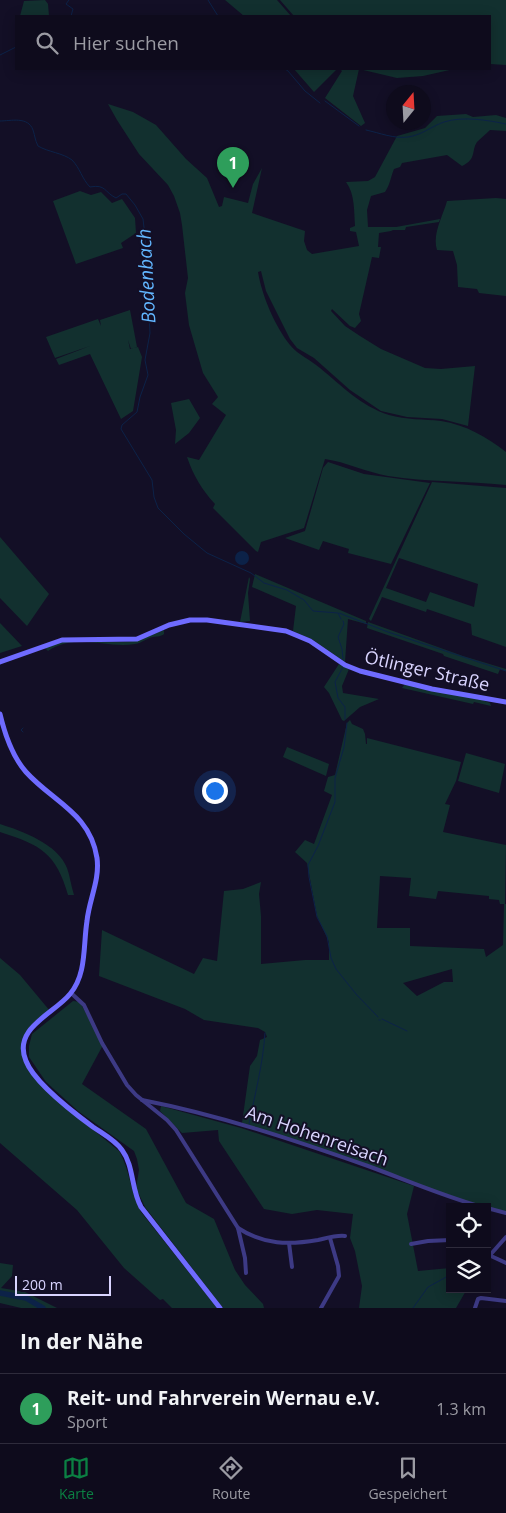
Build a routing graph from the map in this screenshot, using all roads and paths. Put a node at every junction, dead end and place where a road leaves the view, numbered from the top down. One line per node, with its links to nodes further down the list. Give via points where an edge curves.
1 (0, 662): 2 (main road, Ötlinger Straße, via 62,640 137,639 169,625 207,620 286,631 310,641 360,671)
2 (506, 702)
3 (0, 714): 4 (main road, via 4,732 18,761 35,781 78,816 88,832 97,858 83,960)
4 (71, 993): 5 (street, via 84,1004 127,1085); 21 (main road, via 26,1034 23,1051 26,1061 33,1073 58,1098 123,1151 142,1207)
5 (142, 1100): 6 (street, Am Hohenreisach, via 248,1127); 9 (street, via 176,1130)
6 (468, 1203)
7 (491, 1209): 8 (street)
8 (506, 1213)
9 (238, 1228): 14 (street, via 251,1237); 19 (street)
10 (345, 1236): 12 (street)
11 (506, 1237): 16 (street)
12 (330, 1238): 14 (street); 22 (street, via 339,1276)
13 (446, 1240): 15 (street)
14 (290, 1243): 18 (street)
15 (411, 1244)
16 (493, 1251): 17 (street, via 491,1256)
17 (506, 1263)
18 (292, 1267)
19 (246, 1273)
20 (506, 1302): 23 (street, via 478,1299)
21 (220, 1308)
22 (322, 1308)
23 (475, 1308)

